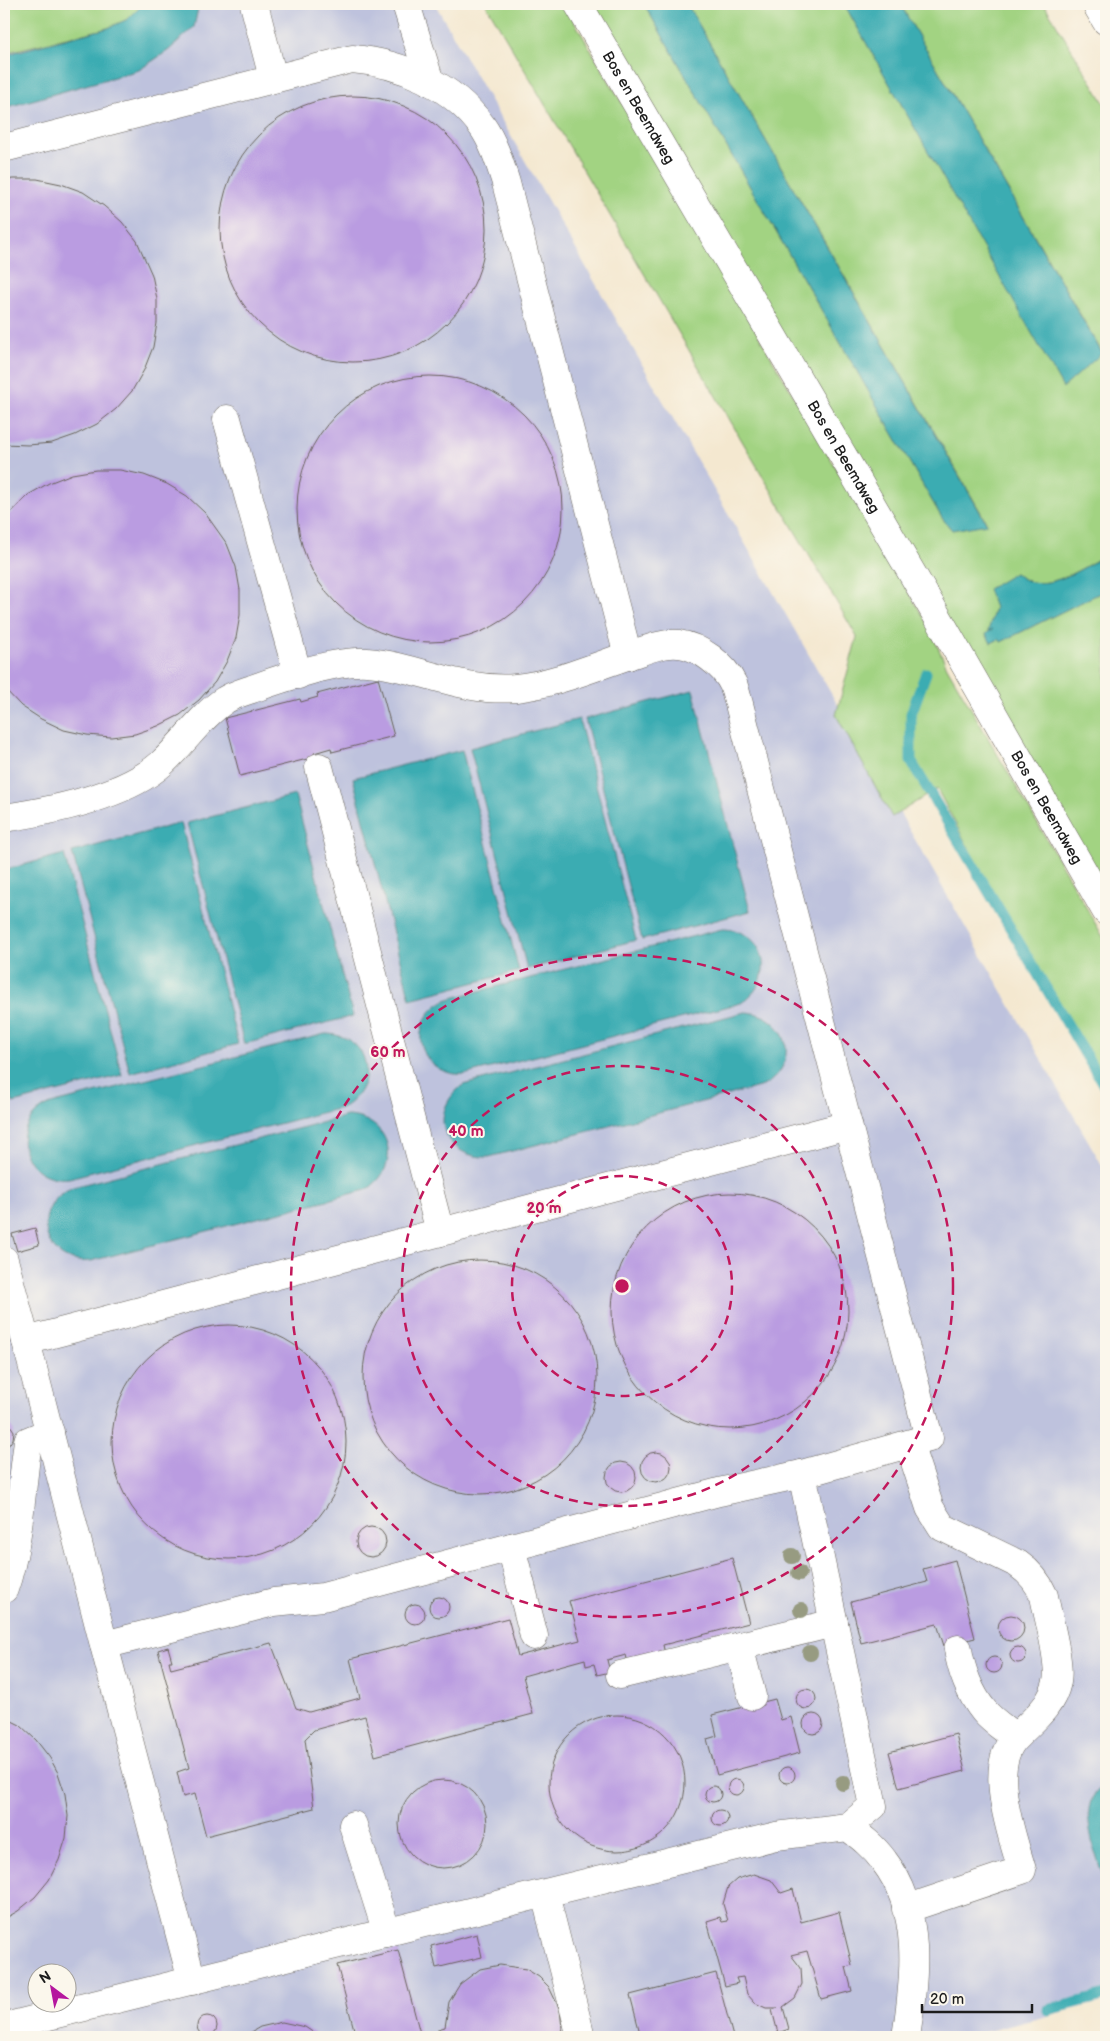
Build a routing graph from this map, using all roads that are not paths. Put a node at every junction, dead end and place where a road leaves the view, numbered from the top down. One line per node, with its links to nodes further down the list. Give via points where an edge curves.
1 (254, 4): 6 (main road)
2 (406, 4): 7 (main road)
3 (578, 4): 14 (main road, Bos en Beemdweg)
4 (1096, 4): 5 (main road)
5 (1106, 21)
6 (273, 78): 7 (main road, via 352,59 386,64); 8 (main road)
7 (430, 82): 10 (main road, via 452,95 482,127 500,165)
8 (4, 148)
9 (227, 419): 11 (main road)
10 (628, 656): 11 (main road, via 516,688 474,688 391,665 366,662 340,663); 15 (main road, via 658,646 678,644 711,658 733,684)
11 (298, 675): 13 (main road, via 226,700 208,714 160,765 135,781 110,793 32,814)
12 (319, 767): 16 (main road)
13 (4, 818)
14 (1106, 911)
15 (848, 1124): 16 (main road); 20 (main road, via 929,1438)
16 (440, 1232): 18 (main road)
17 (4, 1260): 18 (main road)
18 (26, 1341): 19 (main road)
19 (50, 1432): 23 (main road, via 28,1441 16,1531); 26 (main road)
20 (909, 1444): 21 (main road); 31 (main road, via 930,1508 942,1527 1018,1564 1033,1577 1044,1596 1058,1669 1057,1682 1047,1705)
21 (802, 1474): 22 (main road, via 719,1492); 24 (main road)
22 (511, 1547): 25 (main road); 26 (main road, via 323,1598 274,1602)
23 (4, 1589)
24 (834, 1624): 27 (main road); 33 (main road, via 874,1806)
25 (534, 1636)
26 (104, 1645): 37 (main road)
27 (739, 1646): 29 (main road); 30 (main road)
28 (958, 1649): 31 (main road, via 970,1686 984,1712)
29 (620, 1675)
30 (752, 1696)
31 (1015, 1737): 35 (main road, via 1007,1748 1002,1778 1006,1815 1022,1870)
32 (353, 1825): 36 (main road)
33 (848, 1827): 34 (main road, via 776,1836); 35 (main road, via 884,1860 896,1880)
34 (545, 1894): 36 (main road); 39 (main road)
35 (906, 1909): 40 (main road, via 913,1938 915,1974)
36 (387, 1933): 37 (main road)
37 (192, 1981): 38 (main road)
38 (4, 2027)
39 (581, 2037)
40 (906, 2037)

